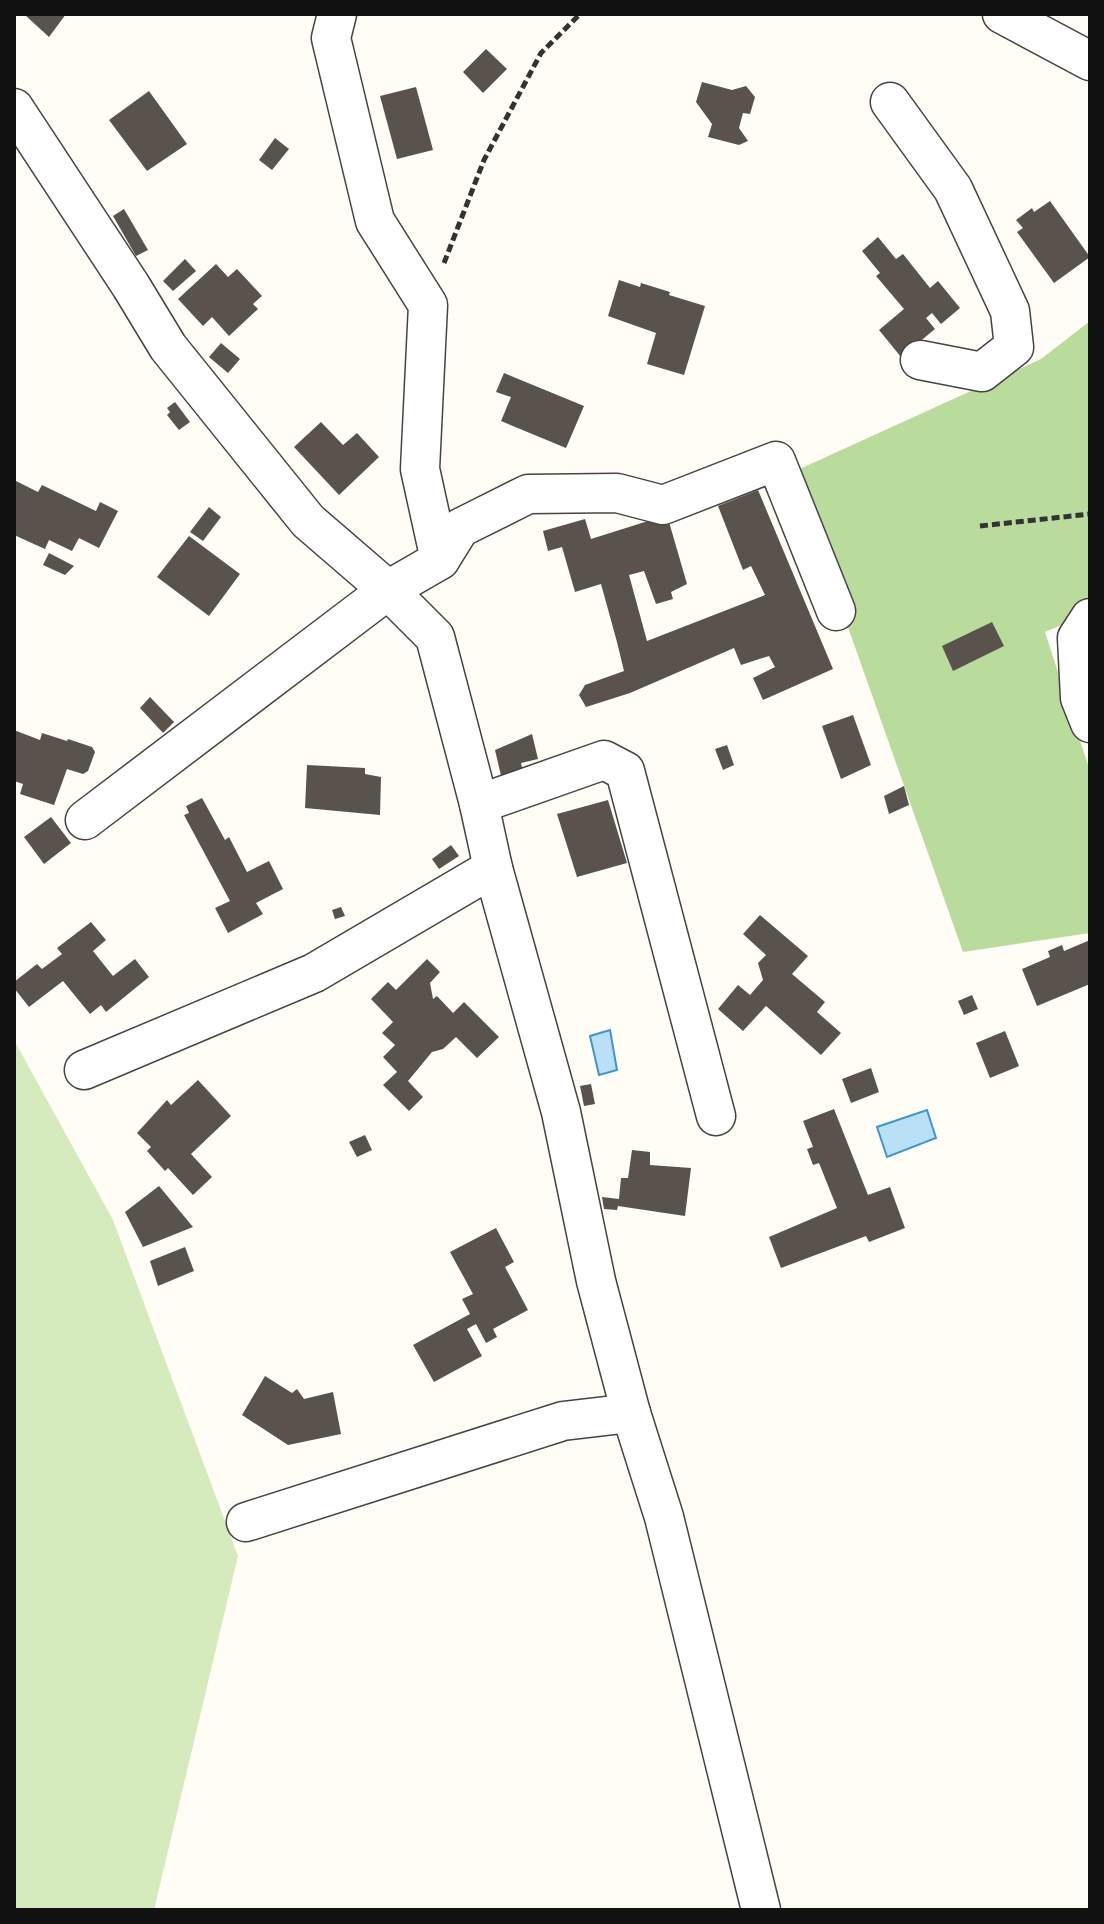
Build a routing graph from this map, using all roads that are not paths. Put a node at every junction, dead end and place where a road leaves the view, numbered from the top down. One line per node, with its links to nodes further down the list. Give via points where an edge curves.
1 (337, 14): 7 (street, via 331,38 375,221 428,305 420,469)
2 (1002, 14): 3 (street)
3 (1090, 61)
4 (890, 102): 6 (street, via 953,189 1010,311 1013,335 1014,347 982,372)
5 (14, 108): 8 (street, via 168,347 308,521)
6 (920, 360)
7 (440, 560): 8 (street); 9 (street, via 460,528 528,494 617,493 663,505 776,461)
8 (388, 590): 12 (street, via 435,637); 13 (street)
9 (836, 611)
10 (1090, 618): 11 (street, via 1077,638 1080,698)
11 (1090, 723)
12 (479, 804): 14 (street); 16 (street, via 604,760 625,771)
13 (85, 820)
14 (493, 868): 15 (street, via 314,973); 17 (street, via 561,1112 596,1281)
15 (84, 1070)
16 (716, 1116)
17 (631, 1413): 18 (street, via 563,1421); 19 (street, via 664,1517)
18 (246, 1522)
19 (761, 1910)

